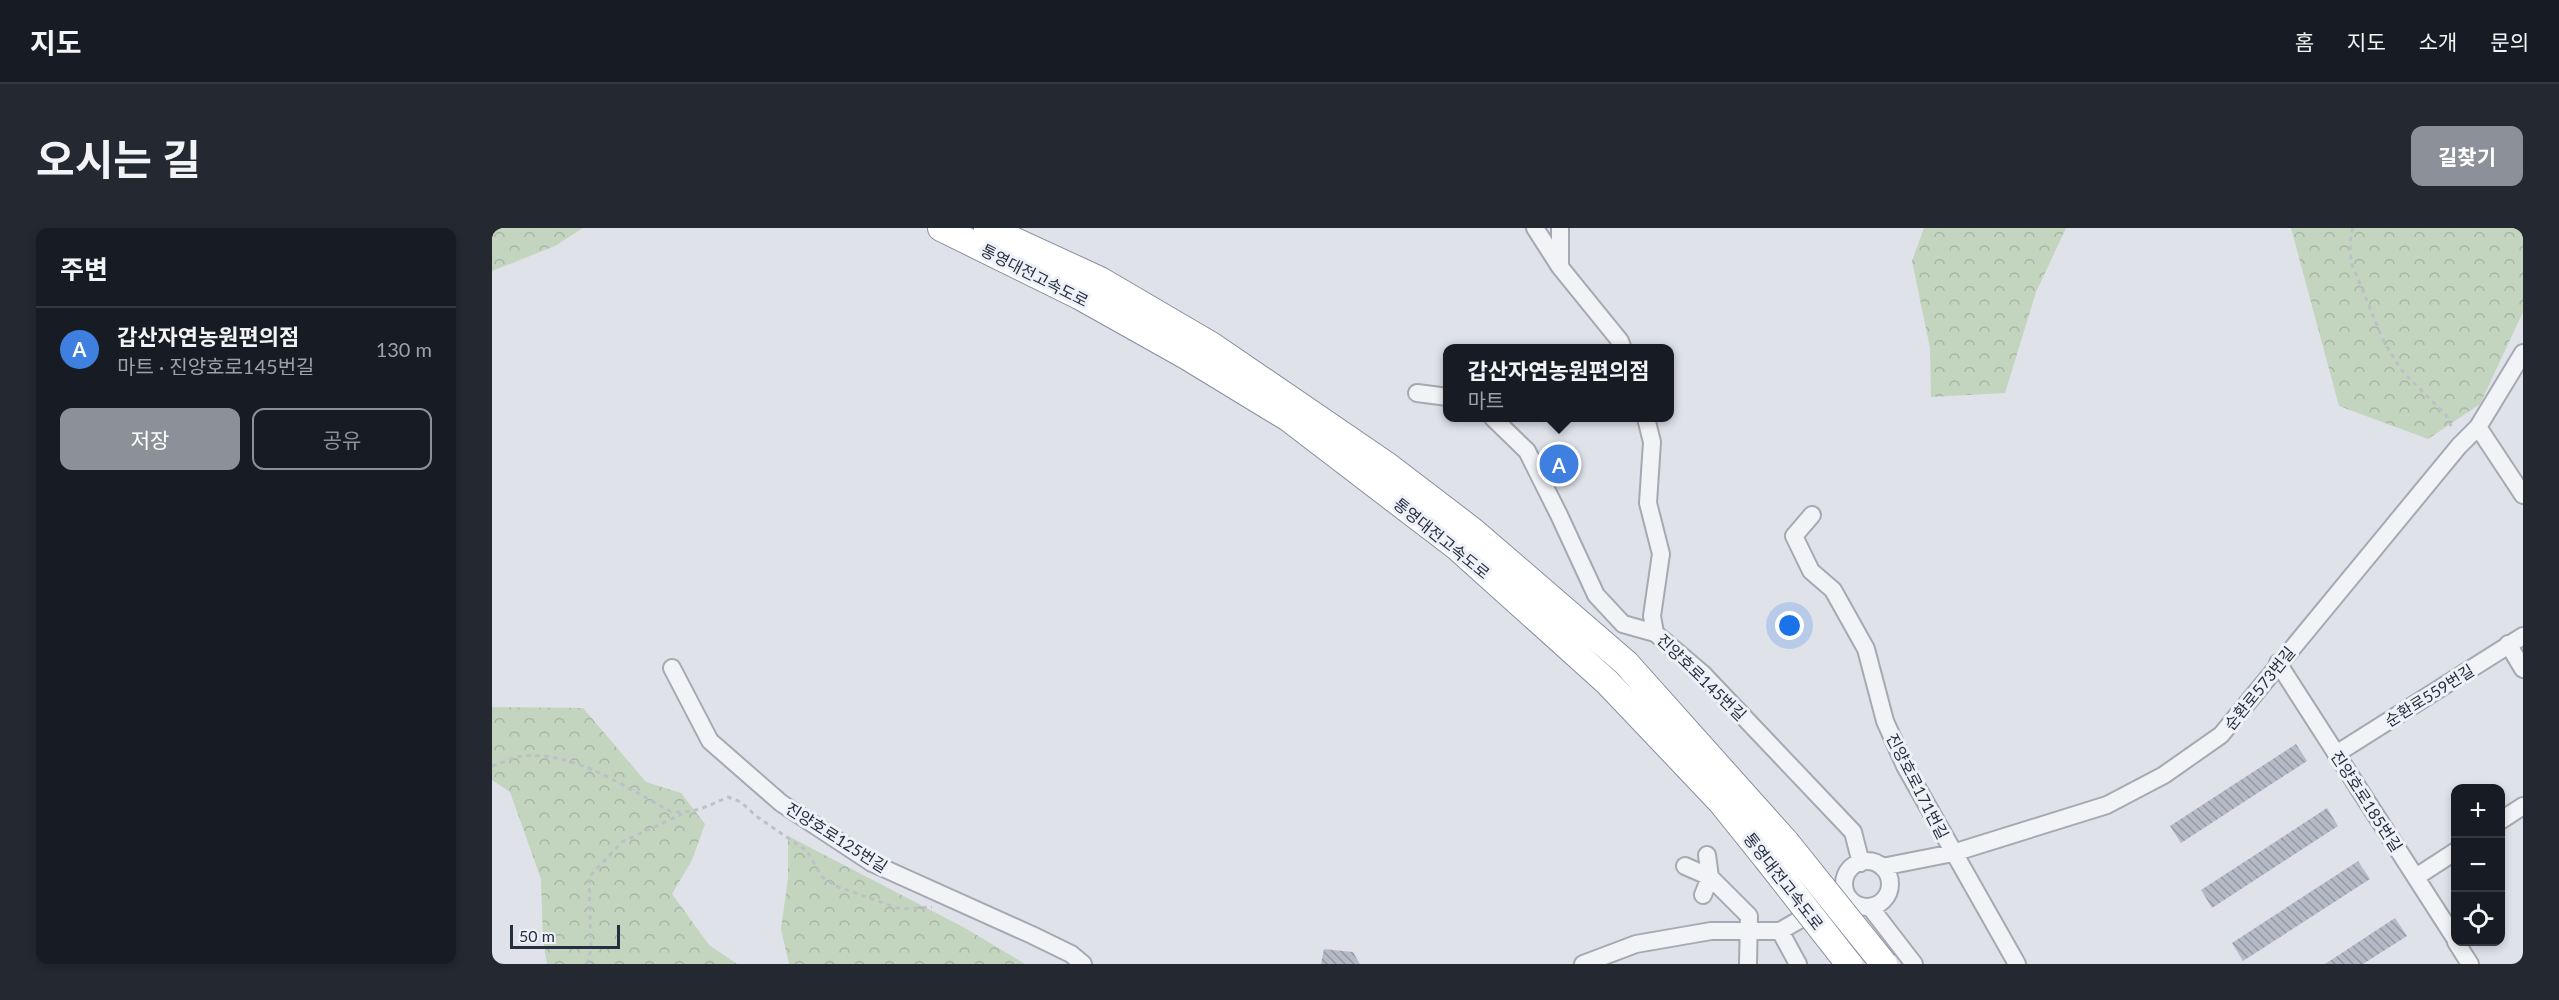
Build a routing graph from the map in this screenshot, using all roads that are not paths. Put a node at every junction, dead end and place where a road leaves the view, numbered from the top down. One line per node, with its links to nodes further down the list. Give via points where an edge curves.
1 (940, 228): 43 (highway, 통영대전고속도로, bridge, via 1078,296 1288,418 1458,548 1607,682 1721,802)
2 (987, 228): 44 (highway, 통영대전고속도로, bridge, via 1100,280 1211,345 1388,466 1473,531 1626,663 1786,842)
3 (1535, 228): 5 (street)
4 (1560, 228): 5 (street)
5 (1560, 267): 6 (street)
6 (1621, 344)
7 (2520, 359): 12 (street, 순환로573번길)
8 (1417, 393): 9 (street)
9 (1443, 396)
10 (1498, 422): 15 (street, via 1527,451 1596,595 1623,624)
11 (1647, 422): 15 (street, 진양호로145번길, via 1652,442 1648,503 1661,554 1652,616)
12 (2478, 427): 13 (street); 17 (street, 순환로573번길)
13 (2523, 495)
14 (1812, 515): 23 (street, 진양호로171번길, via 1794,536 1811,571 1833,590 1866,649 1885,721)
15 (1655, 633): 26 (street, 진양호로145번길, via 1702,673 1853,832)
16 (2516, 640): 19 (street); 20 (street, 순환로559번길)
17 (2278, 663): 20 (street, 진양호로185번길); 23 (street, 순환로573번길, via 2221,735 2164,775 2107,805)
18 (672, 668): 39 (street, 진양호로125번길, via 710,741 781,803 872,863 1071,954)
19 (2523, 669)
20 (2336, 754): 29 (street, 진양호로185번길)
21 (2523, 806): 22 (street)
22 (2505, 817)
23 (1953, 853): 28 (street, 순환로573번길); 46 (street, 진양호로171번길)
24 (2451, 853): 29 (street)
25 (1707, 855): 30 (street)
26 (1861, 863): 28 (street); 31 (street, via 1846,878)
27 (1685, 866): 30 (street)
28 (1882, 867): 33 (street, via 1890,880 1888,895)
29 (2416, 877): 36 (street, 진양호로185번길)
30 (1710, 878): 32 (street); 35 (street, via 1749,916)
31 (1846, 893): 33 (street, via 1856,904); 34 (street)
32 (1703, 895)
33 (1870, 907): 45 (street)
34 (1780, 931): 35 (street); 42 (street)
35 (1749, 933): 38 (street, via 1711,931 1636,944); 41 (street)
36 (2451, 933)
37 (2459, 946): 47 (street, 진양호로185번길)
38 (1607, 959): 40 (street)
39 (1083, 964)
40 (1583, 964)
41 (1748, 964)
42 (1798, 964)
43 (1849, 964)
44 (1884, 964)
45 (1914, 964)
46 (2017, 964)
47 (2470, 964)

